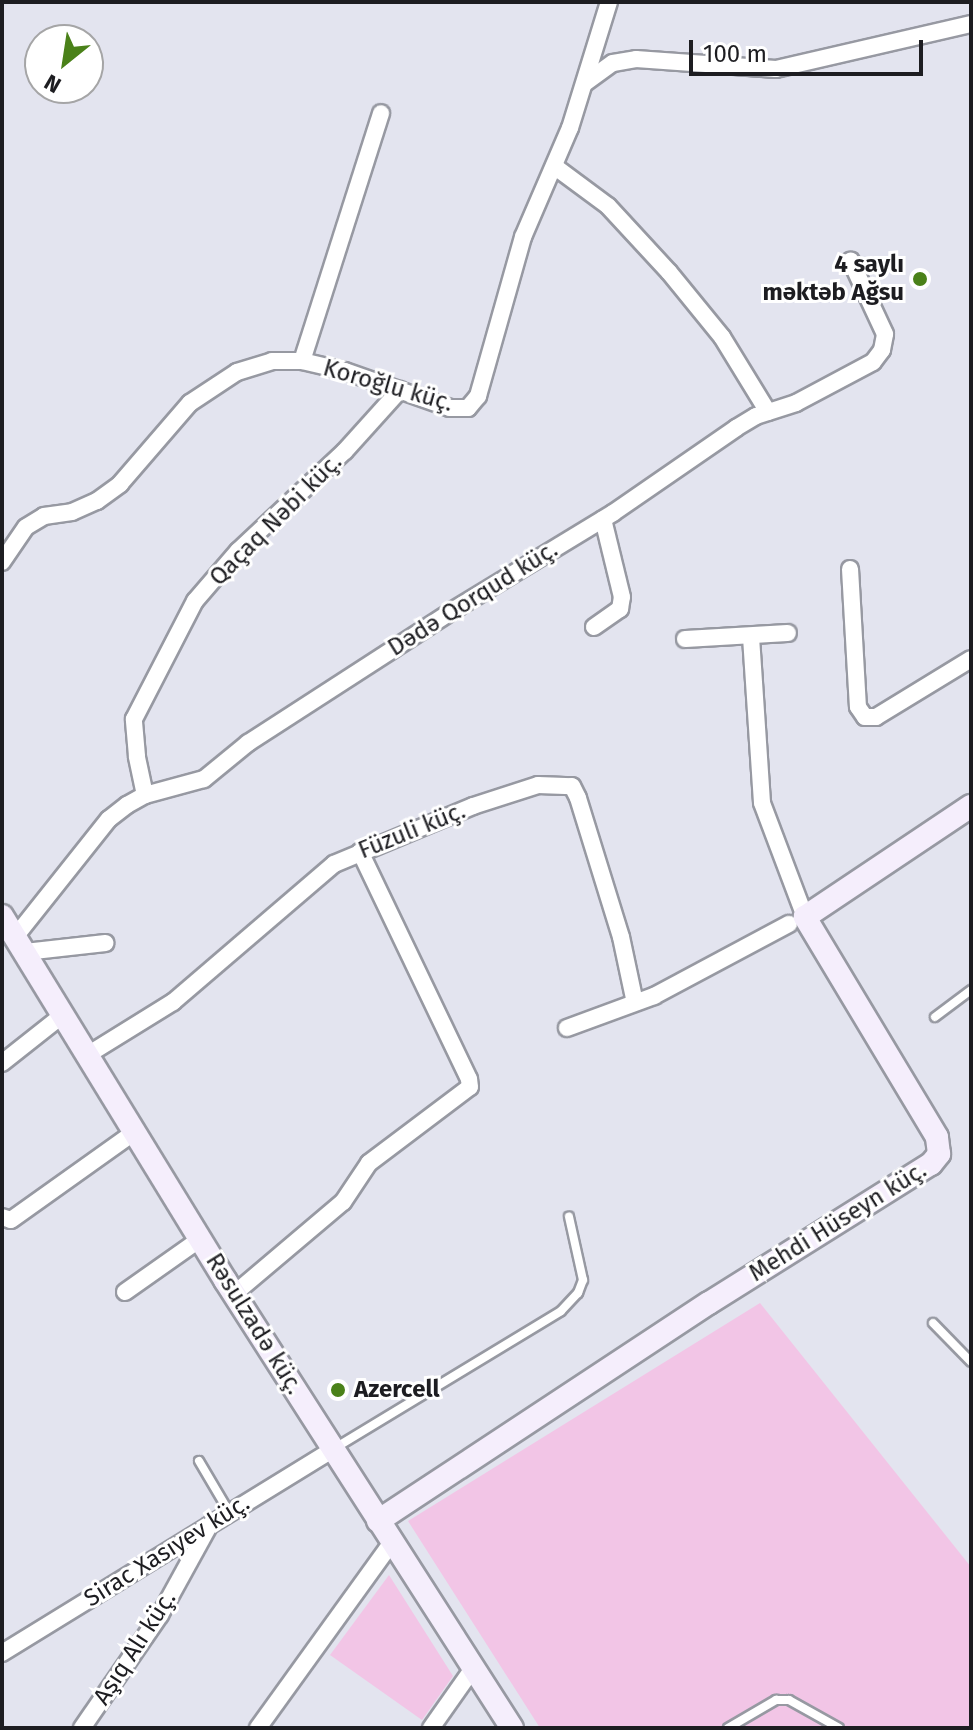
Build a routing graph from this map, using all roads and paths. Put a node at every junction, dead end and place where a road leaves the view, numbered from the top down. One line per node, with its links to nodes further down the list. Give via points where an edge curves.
1 (609, 2): 3 (street, Koroğlu küç.)
2 (971, 24): 3 (street, via 776,69 636,59 613,63)
3 (585, 83): 5 (street, Koroğlu küç.)
4 (381, 113): 7 (street)
5 (554, 166): 8 (street, Koroğlu küç., via 523,237 478,396 468,408 450,408); 9 (street, via 608,206 669,272 722,337)
6 (851, 261): 9 (street, Dədə Qorqud küç., via 885,334 882,350 864,369)
7 (302, 361): 8 (street, Koroğlu küç.); 11 (street, Koroğlu küç., via 272,361 237,372 190,403 120,484 97,501 44,516 26,527)
8 (400, 390): 18 (street, Qaçaq Nəbi küç., via 345,451 238,551 195,601 134,719)
9 (768, 412): 10 (street, Dədə Qorqud küç.)
10 (603, 519): 13 (street, via 622,597 620,609); 18 (street, Dədə Qorqud küç., via 261,734 204,779)
11 (2, 562)
12 (850, 569): 17 (street, via 858,707 865,717 876,717)
13 (594, 627)
14 (788, 633): 15 (street)
15 (751, 637): 16 (street); 22 (street, via 762,803)
16 (685, 639)
17 (971, 659)
18 (145, 795): 24 (street, Dədə Qorqud küç., via 109,819)
19 (971, 806): 22 (street)
20 (360, 852): 26 (street, Füzuli küç., via 538,785 572,786 621,937); 30 (street, Füzuli küç., via 334,864 173,1002); 37 (street, via 470,1087 369,1163 343,1202)
21 (2, 916): 24 (street, Rəsulzadə küç.)
22 (797, 921): 26 (street); 43 (street, Mehdi Hüseyn küç., via 937,1137 939,1154)
23 (105, 943): 24 (street)
24 (20, 944): 27 (street, Rəsulzadə küç.)
25 (971, 990): 28 (lane)
26 (635, 1003): 29 (street)
27 (64, 1014): 30 (street, Rəsulzadə küç.); 31 (street)
28 (935, 1017)
29 (567, 1028)
30 (89, 1054): 32 (street, Rəsulzadə küç.)
31 (2, 1063)
32 (136, 1131): 33 (street, via 11,1220); 35 (street, Rəsulzadə küç.)
33 (2, 1217)
34 (569, 1217): 40 (lane, via 583,1280 561,1311)
35 (200, 1239): 36 (street); 37 (street, Rəsulzadə küç.)
36 (125, 1292)
37 (234, 1294): 40 (street, Rəsulzadə küç.)
38 (933, 1323): 39 (lane)
39 (971, 1362)
40 (332, 1450): 42 (street, Sirac Xasıyev küç.); 43 (street, Rəsulzadə küç.)
41 (199, 1461): 42 (lane)
42 (230, 1513): 44 (street, Sirac Xasıyev küç.)
43 (378, 1521): 45 (street, Rəsulzadə küç.)
44 (210, 1525): 46 (street, Sirac Xasıyev küç.); 49 (street, Aşıq Alı küç., via 160,1615)
45 (392, 1542): 47 (street, Rəsulzadə küç.); 50 (street)
46 (2, 1653)
47 (474, 1667): 48 (street, Rəsulzadə küç.); 51 (street)
48 (506, 1725)
49 (82, 1728)
50 (258, 1728)
51 (431, 1728)
52 (728, 1728): 53 (lane, via 776,1700 789,1700)
53 (839, 1728)

